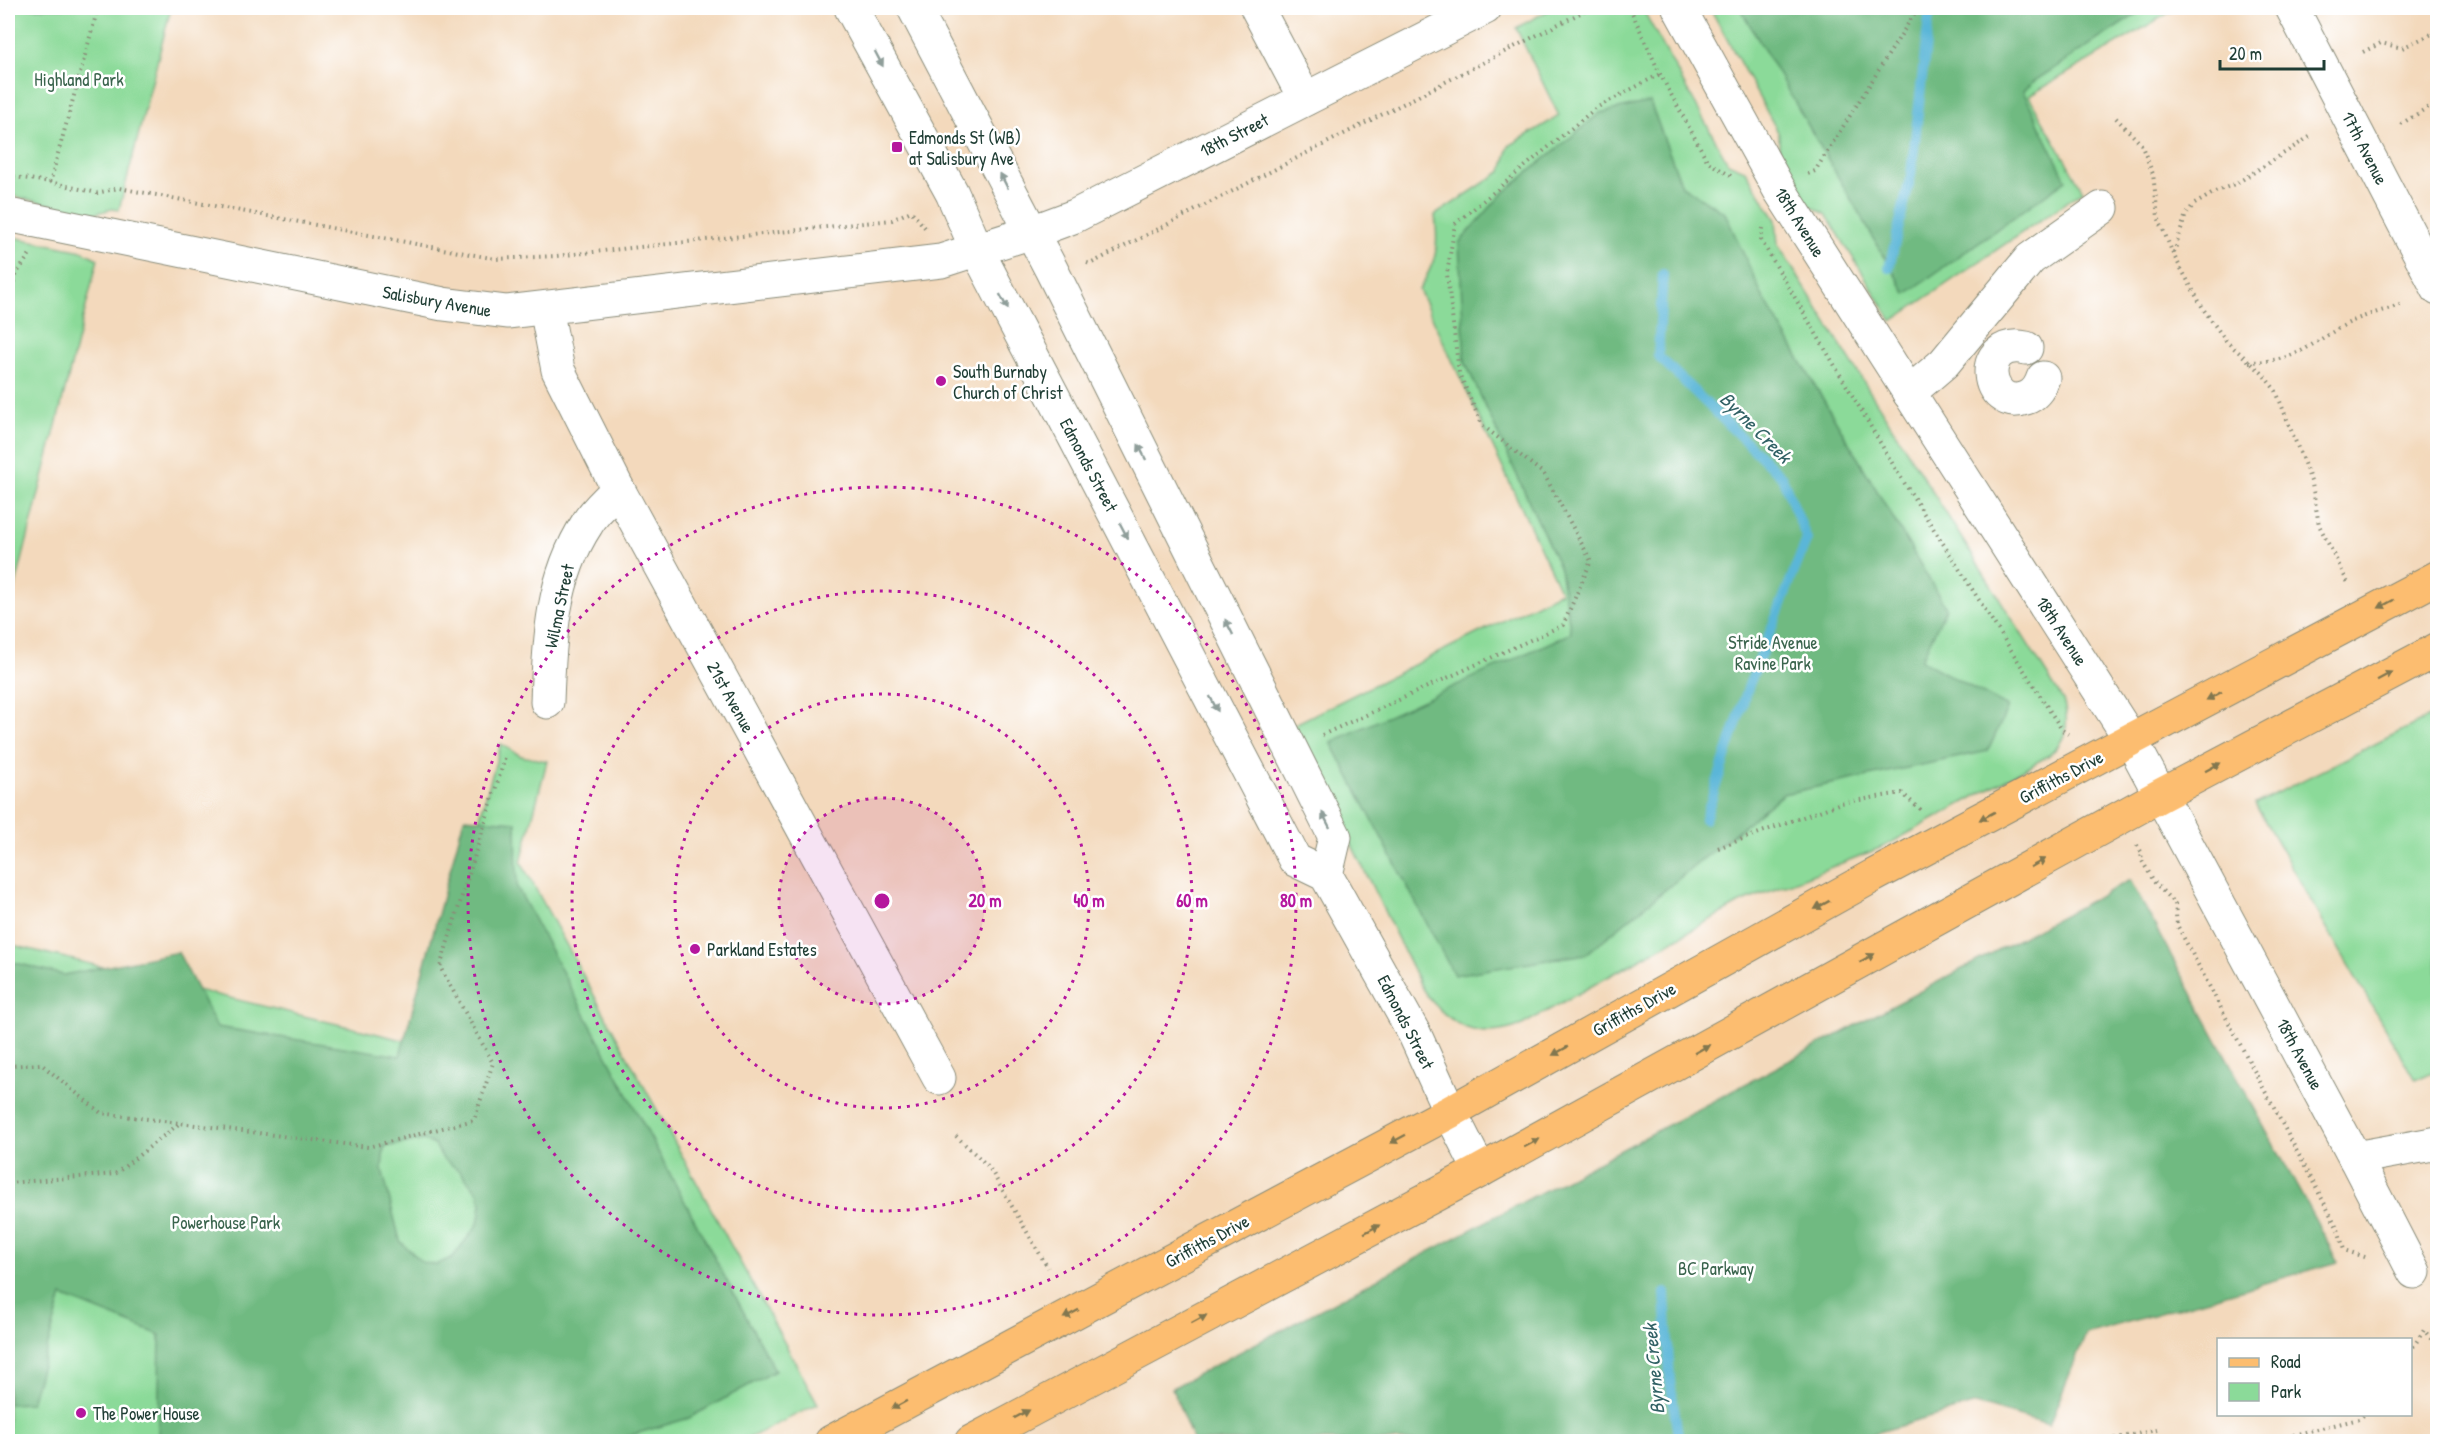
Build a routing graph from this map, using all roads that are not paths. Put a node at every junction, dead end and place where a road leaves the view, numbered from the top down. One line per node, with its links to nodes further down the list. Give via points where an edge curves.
1 (851, 8): 11 (street, Edmonds Street, one-way to 11, via 952,194)
2 (914, 8): 10 (street, one-way to 2)
3 (1257, 8): 7 (street)
4 (1485, 8): 7 (street, 18th Street)
5 (1679, 8): 18 (street, 18th Avenue, via 1779,189)
6 (2292, 8): 12 (street, 17th Avenue)
7 (1305, 99): 10 (street, 18th Street, via 1075,216)
8 (2102, 208): 14 (street, via 2030,258)
9 (8, 215): 13 (street, Salisbury Avenue, via 443,304 507,312)
10 (1032, 232): 11 (street, 18th Street); 25 (street, one-way to 10, via 1335,837)
11 (977, 250): 13 (street, Salisbury Avenue, via 940,261); 25 (street, Edmonds Street, one-way to 25, via 1295,860)
12 (2438, 289)
13 (546, 308): 19 (street, 21st Avenue, via 558,370)
14 (1970, 331): 16 (street); 18 (street, via 1944,363)
15 (2026, 348): 16 (street, via 2008,348)
16 (1994, 358): 17 (street, via 1990,376 2003,396 2028,398)
17 (2043, 378)
18 (1910, 393): 23 (street, 18th Avenue)
19 (618, 489): 22 (street, Wilma Street, via 587,522 566,565 549,634); 26 (street, 21st Avenue)
20 (2438, 577): 23 (main road, Griffiths Drive, one-way to 23)
21 (2438, 649): 24 (main road, one-way to 21)
22 (547, 702)
23 (2131, 740): 24 (street, 18th Avenue); 27 (main road, Griffiths Drive, one-way to 27, via 1873,876)
24 (2161, 795): 29 (street, 18th Avenue); 30 (main road, one-way to 24)
25 (1326, 875): 27 (street, Edmonds Street, via 1415,1035)
26 (939, 1078)
27 (1450, 1112): 30 (street, Edmonds Street); 32 (main road, Griffiths Drive, one-way to 32)
28 (2438, 1143): 29 (street)
29 (2355, 1158): 31 (street, 18th Avenue)
30 (1480, 1171): 33 (main road, one-way to 30)
31 (2414, 1272)
32 (831, 1442)
33 (971, 1442)

